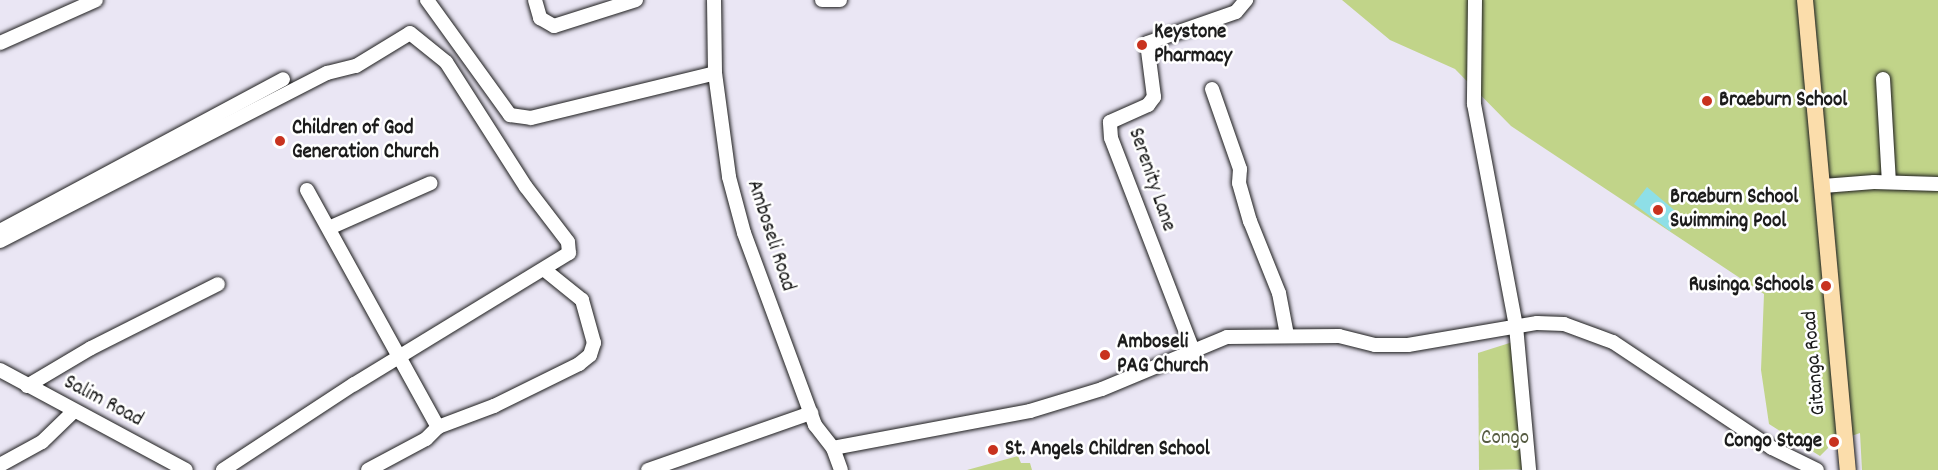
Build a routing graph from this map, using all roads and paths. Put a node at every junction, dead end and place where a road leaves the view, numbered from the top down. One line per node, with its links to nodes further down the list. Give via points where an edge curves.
1 (96, 0): 11 (street)
2 (427, 0): 12 (street, via 510,115 531,118)
3 (535, 0): 4 (street, via 540,18 554,26)
4 (636, 0)
5 (714, 0): 12 (street, Amboseli Road)
6 (822, 0): 7 (street)
7 (840, 0)
8 (1246, 0): 28 (street, Serenity Lane, via 1236,12 1147,43 1154,98 1148,105 1118,115 1110,122 1111,138)
9 (1475, 0): 26 (street, via 1474,105)
10 (1806, 0): 19 (main road, Gitanga Road)
11 (0, 43)
12 (716, 73): 33 (street, Amboseli Road, via 729,177 744,233)
13 (283, 79): 22 (street)
14 (1883, 79): 16 (street)
15 (1212, 89): 27 (street, via 1240,169 1239,183 1250,221 1279,292)
16 (1889, 182): 18 (street); 19 (street)
17 (431, 183): 21 (street)
18 (1938, 184)
19 (1823, 186): 44 (main road, Gitanga Road)
20 (307, 190): 21 (street)
21 (329, 228): 29 (street)
22 (0, 231)
23 (0, 241): 24 (street, via 327,73 356,66 410,33 446,62 526,187 568,242 565,259)
24 (546, 271): 29 (street); 34 (street, via 582,300 594,343 590,355 494,406)
25 (218, 284): 31 (street, via 91,348)
26 (1516, 326): 27 (street, via 1408,345 1375,345 1339,336); 42 (street); 43 (street, via 1564,324 1613,342 1772,448)
27 (1287, 335): 28 (street, via 1227,337)
28 (1194, 353): 35 (street, via 1102,389 1030,411)
29 (399, 359): 34 (street); 38 (street)
30 (0, 370): 31 (street, Salim Road)
31 (27, 386): 32 (street, Salim Road)
32 (74, 411): 36 (street, via 42,442); 37 (street, Salim Road)
33 (811, 413): 35 (street, Amboseli Road); 40 (street)
34 (438, 428): 39 (street, via 426,439)
35 (833, 448): 41 (street, Amboseli Road)
36 (0, 465)
37 (186, 470)
38 (223, 470)
39 (368, 470)
40 (648, 470)
41 (841, 470)
42 (1529, 470)
43 (1817, 470)
44 (1848, 470)

